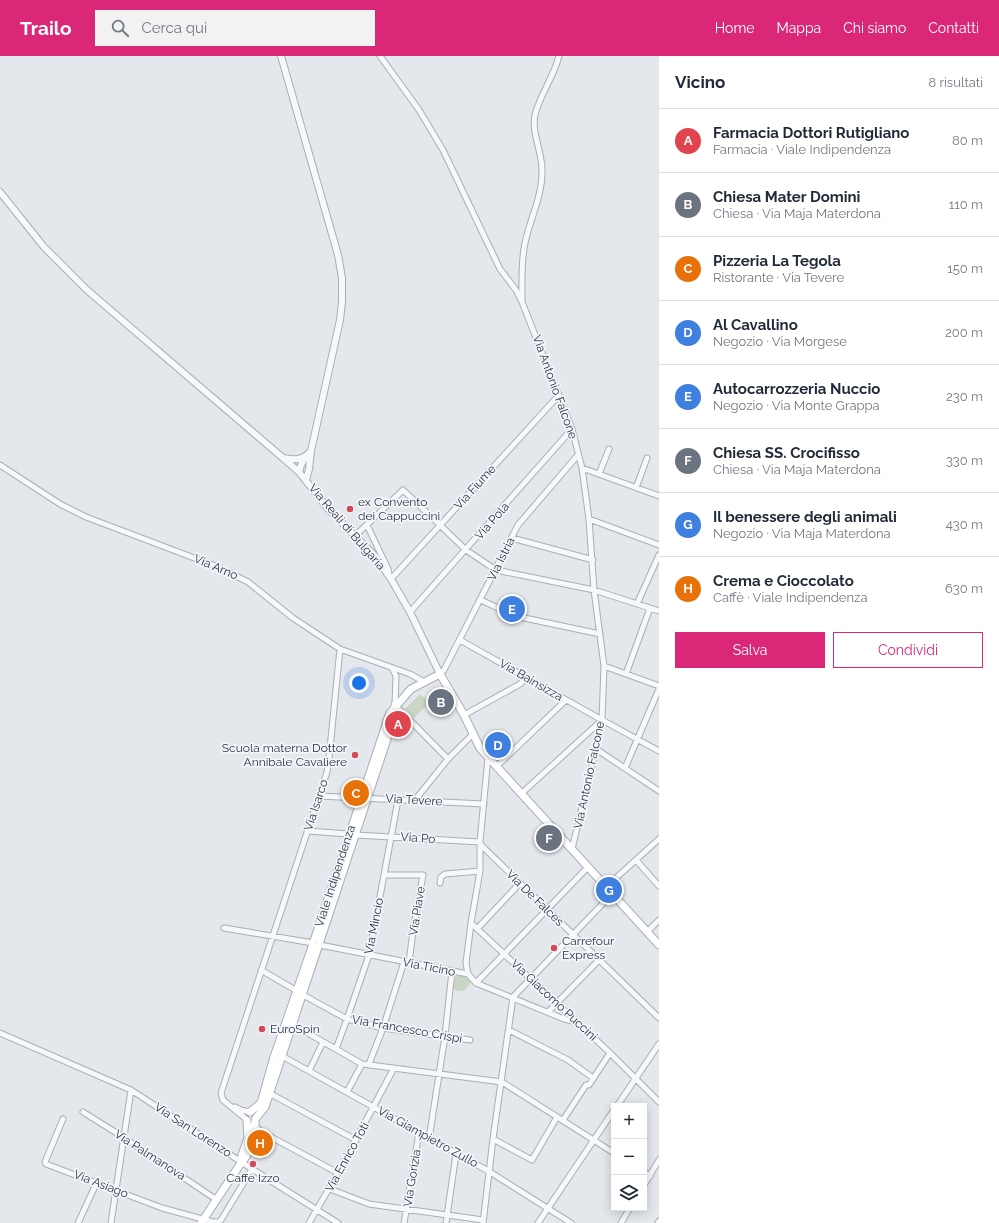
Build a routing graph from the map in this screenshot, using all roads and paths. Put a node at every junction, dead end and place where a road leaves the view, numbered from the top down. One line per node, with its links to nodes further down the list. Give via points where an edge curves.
1 (281, 56): 9 (street, via 334,240 342,278 340,320)
2 (380, 56): 5 (street, Via Antonio Falcone, via 419,110 443,150 500,269)
3 (559, 56): 5 (street, via 534,117 542,172 540,190 524,243)
4 (0, 192): 11 (street, Via Reali di Bulgaria, via 44,247 87,290)
5 (522, 302): 6 (street, Via Antonio Falcone)
6 (559, 395): 7 (street, Via Antonio Falcone); 23 (street, Via Fiume)
7 (572, 429): 10 (street, Via Antonio Falcone); 27 (street, Via Pola)
8 (608, 449): 17 (street)
9 (311, 451): 12 (street); 18 (street)
10 (578, 454): 15 (street, Via Antonio Falcone); 25 (street, Via Istria, via 518,525)
11 (283, 458): 12 (street); 16 (street, Via Reali di Bulgaria)
12 (305, 458): 16 (street)
13 (647, 458): 19 (street)
14 (0, 465): 40 (street, Via Arno, via 60,504 86,517 218,567 248,582 293,618)
15 (582, 468): 17 (street); 21 (street, Via Antonio Falcone)
16 (299, 472): 18 (street, Via Reali di Bulgaria)
17 (599, 474): 19 (street)
18 (306, 480): 24 (street, Via Reali di Bulgaria, via 321,501)
19 (636, 488): 20 (street)
20 (659, 496)
21 (589, 519): 26 (street); 29 (street, Via Antonio Falcone)
22 (367, 525): 23 (street, via 403,490); 24 (street); 31 (street, Via Reali di Bulgaria)
23 (440, 525): 27 (street); 31 (street, Via Fiume)
24 (355, 536): 31 (street, Via Reali di Bulgaria, via 375,556)
25 (512, 538): 29 (street); 30 (street, Via Istria)
26 (659, 545)
27 (466, 550): 30 (street); 37 (street, Via Pola)
28 (659, 555): 34 (street)
29 (592, 560): 32 (street, Via Antonio Falcone)
30 (496, 570): 32 (street); 33 (street, Via Istria)
31 (390, 577): 37 (street, Via Reali di Bulgaria)
32 (594, 590): 34 (street); 38 (street, Via Antonio Falcone)
33 (481, 600): 38 (street, via 515,616); 39 (street, Via Istria)
34 (637, 604): 35 (street)
35 (650, 608): 36 (street); 44 (street)
36 (659, 611)
37 (410, 612): 43 (street, Via Reali di Bulgaria)
38 (600, 634): 41 (street, Via Antonio Falcone)
39 (460, 640): 43 (street, Via Istria); 45 (street, Via Bainsizza)
40 (340, 649): 42 (street, Via Arno); 63 (street, Via Isarco, via 330,758)
41 (604, 666): 44 (street); 52 (street, Via Antonio Falcone)
42 (392, 668): 46 (street, Via Arno); 50 (street, via 396,676)
43 (440, 674): 46 (main road, Viale Indipendenza); 51 (main road)
44 (626, 674): 47 (street)
45 (527, 678): 49 (street, Via Bainsizza); 51 (street)
46 (424, 682): 50 (main road, Viale Indipendenza, via 411,689)
47 (659, 686)
48 (659, 689): 54 (street)
49 (566, 700): 52 (street, Via Bainsizza); 59 (street)
50 (395, 705): 58 (street); 64 (main road, Viale Indipendenza, via 390,713)
51 (464, 715): 53 (main road)
52 (602, 720): 54 (street, Via Bainsizza); 55 (street, Via Antonio Falcone); 62 (street)
53 (473, 734): 57 (main road); 58 (street)
54 (638, 740): 56 (street, Via Bainsizza); 60 (street)
55 (596, 749): 60 (street); 73 (street, Via Antonio Falcone)
56 (659, 751)
57 (488, 757): 59 (main road); 67 (street)
58 (448, 759): 66 (street)
59 (497, 766): 62 (main road)
60 (625, 768): 61 (street)
61 (659, 791)
62 (522, 793): 73 (main road)
63 (319, 796): 64 (street, Via Tevere); 68 (street, Via Isarco)
64 (364, 798): 65 (street, Via Tevere); 69 (main road, Viale Indipendenza)
65 (398, 800): 66 (street, Via Tevere); 70 (street, Via Mincio)
66 (415, 800): 67 (street, Via Tevere)
67 (484, 804): 72 (street)
68 (307, 831): 69 (street, Via Po); 90 (street, Via Isarco)
69 (352, 835): 70 (street, Via Po); 91 (main road, Viale Indipendenza)
70 (391, 836): 72 (street, Via Po); 77 (street, Via Mincio)
71 (659, 839): 74 (street)
72 (481, 843): 76 (street); 79 (street, Via De Falces)
73 (572, 849): 75 (main road)
74 (636, 860): 80 (street); 81 (street)
75 (588, 867): 81 (main road); 83 (street)
76 (480, 871): 78 (street, via 445,874); 85 (street)
77 (384, 875): 94 (street, Via Mincio); 96 (street, Via Piave, via 423,875)
78 (440, 883)
79 (520, 884): 83 (street, Via De Falces); 87 (street)
80 (659, 886)
81 (606, 887): 82 (main road)
82 (612, 894): 88 (main road); 89 (street)
83 (548, 910): 89 (street, Via De Falces); 93 (street)
84 (659, 920): 88 (street)
85 (471, 923): 87 (street, Via Giacomo Puccini); 99 (street, via 466,963)
86 (224, 928): 90 (street, Via Ticino)
87 (477, 929): 93 (street, Via Giacomo Puccini)
88 (647, 932): 92 (main road)
89 (572, 934): 95 (street, Via De Falces); 100 (street)
90 (272, 936): 91 (street, Via Ticino); 97 (street, Via Isarco)
91 (316, 944): 94 (street, Via Ticino); 102 (main road, Viale Indipendenza)
92 (659, 945)
93 (504, 954): 100 (street, Via Giacomo Puccini); 101 (street)
94 (369, 955): 96 (street, Via Ticino); 107 (street, Via Mincio)
95 (599, 960): 104 (street); 106 (street, Via De Falces)
96 (406, 962): 98 (street, Via Ticino); 110 (street)
97 (261, 970): 102 (street, Via Francesco Crispi); 136 (street, Via Isarco, via 221,1093 223,1100)
98 (452, 971): 99 (street, Via Ticino); 113 (street)
99 (468, 974): 101 (street, Via Ticino)
100 (530, 978): 103 (street); 104 (street, Via Giacomo Puccini)
101 (476, 983): 103 (street, Via Ticino)
102 (300, 993): 107 (street, Via Francesco Crispi); 109 (main road, Viale Indipendenza); 136 (main road, Viale Indipendenza, via 274,1057 261,1103)
103 (513, 997): 105 (street, Via Ticino); 111 (street)
104 (557, 1003): 105 (street); 108 (street, Via Giacomo Puccini)
105 (548, 1012): 108 (street, Via Ticino)
106 (659, 1018)
107 (347, 1019): 110 (street, Via Francesco Crispi); 117 (street, Via Mincio)
108 (577, 1022): 118 (street, Via Giacomo Puccini)
109 (292, 1024): 115 (street); 119 (main road, Viale Indipendenza)
110 (383, 1028): 113 (street, Via Francesco Crispi); 121 (street)
111 (509, 1030): 125 (street, via 568,1060); 127 (street)
112 (0, 1033): 128 (street, Via San Lorenzo)
113 (445, 1036): 114 (street, Via Francesco Crispi); 124 (street)
114 (470, 1040)
115 (323, 1042): 117 (street); 123 (street)
116 (659, 1044): 126 (street)
117 (336, 1049): 120 (street)
118 (610, 1053): 125 (street); 126 (street, Via Giacomo Puccini)
119 (282, 1056): 123 (street, Via Giampietro Zullo); 130 (main road, Viale Indipendenza)
120 (362, 1064): 121 (street); 129 (street)
121 (369, 1064): 122 (street)
122 (394, 1068): 124 (street); 133 (street, Via Enrico Toti)
123 (309, 1071): 129 (street, Via Giampietro Zullo)
124 (439, 1074): 127 (street); 142 (street)
125 (593, 1078): 139 (street)
126 (636, 1078): 131 (street, Via Giacomo Puccini); 132 (street)
127 (502, 1082): 137 (street); 143 (street)
128 (131, 1090): 141 (street); 149 (street, Via San Lorenzo)
129 (347, 1092): 133 (street, Via Giampietro Zullo)
130 (269, 1093): 136 (main road, Viale Indipendenza, via 265,1107); 144 (street)
131 (659, 1102)
132 (619, 1103)
133 (374, 1107): 140 (street, Via Giampietro Zullo); 144 (street, Via Enrico Toti)
134 (83, 1112): 141 (street, Via Palmanova)
135 (611, 1114): 145 (street)
136 (251, 1117): 149 (main road, Viale Indipendenza, via 254,1136 247,1157); 152 (street, via 260,1131)
137 (557, 1117): 139 (street); 143 (street, via 532,1160)
138 (63, 1119): 156 (street, Via Asiago, via 44,1162)
139 (563, 1120): 145 (street)
140 (419, 1133): 142 (street, Via Giampietro Zullo); 160 (street, Via Gorizia)
141 (123, 1137): 158 (street); 159 (street, Via Palmanova)
142 (429, 1139): 147 (street, Via Giampietro Zullo)
143 (493, 1139): 151 (street)
144 (356, 1140): 152 (street, Via Enrico Toti)
145 (594, 1140): 146 (street); 161 (street)
146 (611, 1151)
147 (456, 1154): 151 (street, Via Giampietro Zullo); 164 (street)
148 (659, 1160): 154 (street)
149 (241, 1163): 150 (street, Via San Lorenzo); 159 (main road, Viale Indipendenza)
150 (252, 1169): 162 (street, Via San Lorenzo); 165 (street, Via Asiago, via 221,1220)
151 (490, 1172): 161 (street, Via Giampietro Zullo); 166 (street)
152 (338, 1173): 157 (street, Via Enrico Toti)
153 (647, 1174): 154 (street)
154 (650, 1176): 155 (street)
155 (647, 1180)
156 (97, 1182): 158 (street, Via Asiago); 167 (street)
157 (330, 1189): 160 (street, via 369,1204); 162 (street, Via Enrico Toti)
158 (116, 1190): 165 (street, Via Asiago); 168 (street)
159 (217, 1200): 165 (main road, Viale Indipendenza)
160 (407, 1208): 164 (street); 171 (street, Via Gorizia)
161 (548, 1208): 173 (street); 174 (street, Via Giampietro Zullo)
162 (316, 1211): 169 (street, Via Enrico Toti); 170 (street, Via San Lorenzo)
163 (628, 1211): 175 (street)
164 (448, 1215): 166 (street); 172 (street)
165 (203, 1221)
166 (483, 1221)
167 (78, 1223)
168 (110, 1223)
169 (309, 1223)
170 (338, 1223)
171 (404, 1223)
172 (446, 1223)
173 (538, 1223)
174 (571, 1223)
175 (621, 1223)

